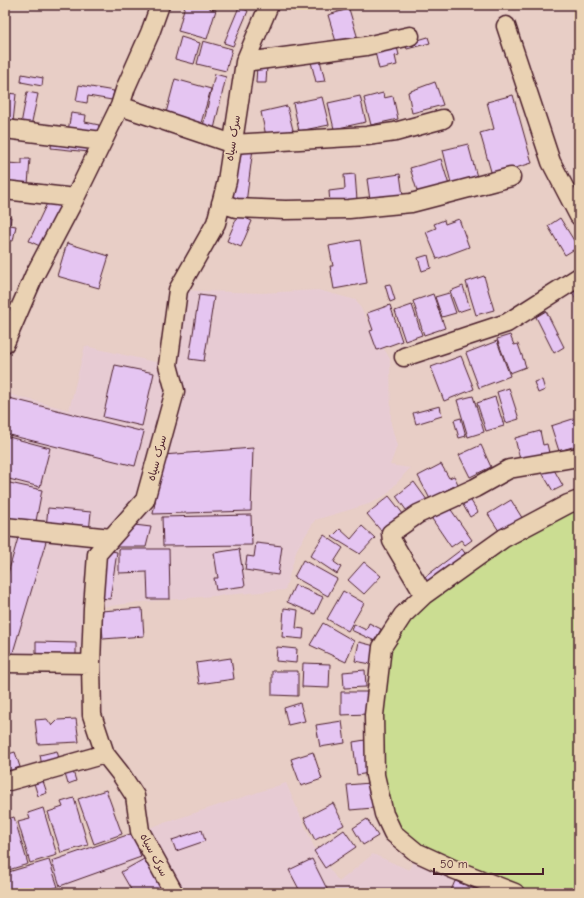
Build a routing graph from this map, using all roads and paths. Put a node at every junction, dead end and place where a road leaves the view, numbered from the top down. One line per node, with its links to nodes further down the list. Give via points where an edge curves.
1 (160, 5): 6 (street)
2 (269, 5): 5 (street, سرک سیاه)
3 (506, 26): 15 (street, via 551,162)
4 (410, 36): 5 (street, via 366,46)
5 (245, 62): 10 (street, سرک سیاه)
6 (120, 106): 9 (street); 10 (street)
7 (443, 119): 10 (street, via 395,132 367,136)
8 (5, 129): 9 (street)
9 (102, 141): 13 (street)
10 (233, 144): 14 (street, سرک سیاه)
11 (511, 178): 14 (street, via 411,203 349,209 236,208)
12 (5, 190): 13 (street)
13 (75, 198): 17 (street, via 34,276)
14 (221, 203): 22 (street, سرک سیاه, via 216,223 178,290 168,365 175,391 145,500)
15 (579, 216)
16 (579, 277): 18 (street, via 507,323)
17 (5, 343)
18 (404, 357)
19 (579, 457): 23 (street, via 509,469 418,514 392,533 392,541)
20 (579, 500): 23 (street, via 504,538)
21 (5, 527): 22 (street)
22 (111, 538): 25 (street, سرک سیاه, via 97,554)
23 (424, 595): 29 (street, via 403,615 382,648 374,715 375,775 384,814 393,833 416,852)
24 (5, 663): 25 (street)
25 (91, 664): 26 (street, سرک سیاه, via 92,715)
26 (105, 754): 27 (street); 28 (street, سرک سیاه, via 135,796 140,831)
27 (5, 781)
28 (174, 893)
29 (515, 893)

